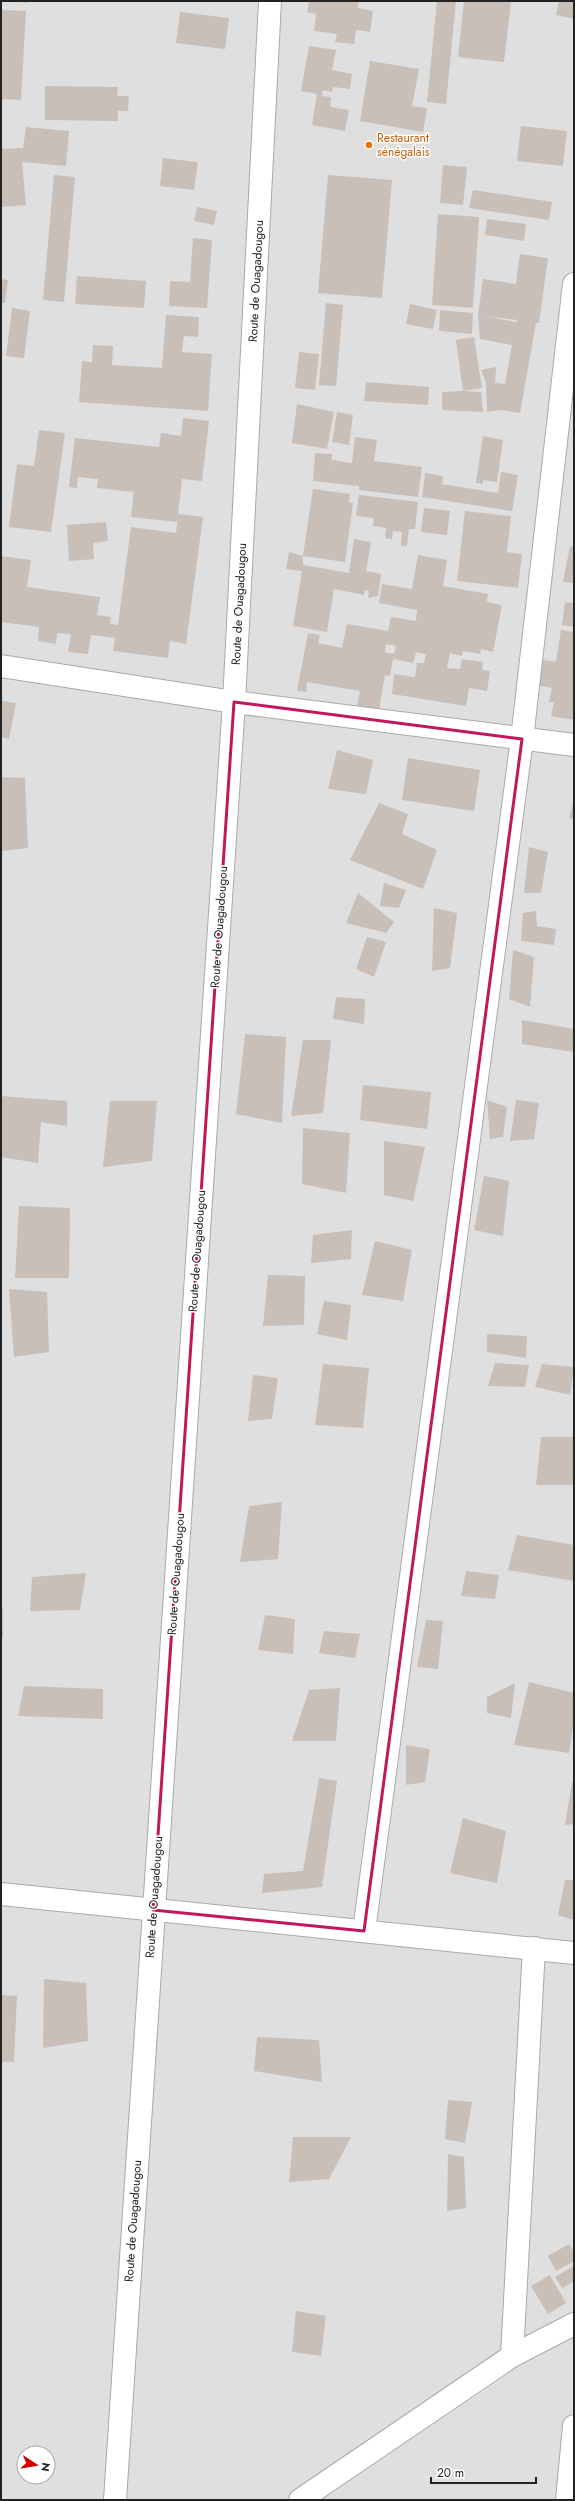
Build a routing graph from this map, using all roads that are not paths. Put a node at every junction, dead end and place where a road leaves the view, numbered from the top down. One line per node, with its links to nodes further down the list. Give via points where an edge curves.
1 (270, 1): 4 (street, Route de Ouagadougou)
2 (574, 284): 5 (street)
3 (1, 666): 4 (street)
4 (234, 702): 5 (street); 8 (street, Route de Ouagadougou)
5 (522, 739): 6 (street); 9 (street)
6 (574, 745)
7 (1, 1894): 8 (street)
8 (153, 1910): 9 (street); 15 (street, Route de Ouagadougou)
9 (364, 1931): 10 (street)
10 (534, 1948): 11 (street); 13 (street)
11 (574, 1953)
12 (574, 2324): 13 (street)
13 (512, 2356): 16 (street)
14 (574, 2426): 17 (street)
15 (115, 2500)
16 (300, 2500)
17 (567, 2500)

